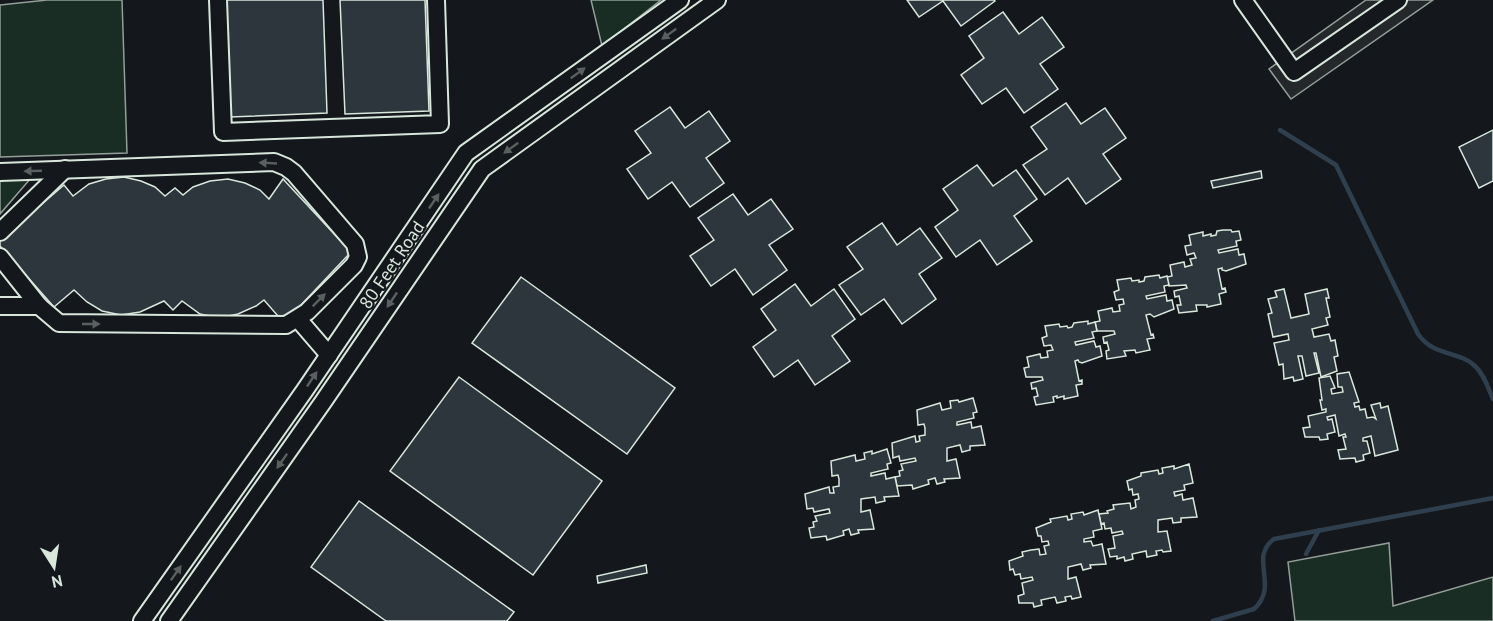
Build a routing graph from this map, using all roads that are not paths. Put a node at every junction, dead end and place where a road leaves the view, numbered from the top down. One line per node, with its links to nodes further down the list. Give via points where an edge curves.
1 (218, 0): 2 (street, via 222,132 440,124)
2 (436, 0)
3 (680, 0): 14 (street, 80 Feet Road, one-way to 3, via 466,153)
4 (717, 0): 16 (street, 80 Feet Road, one-way to 16, via 482,169)
5 (1243, 0): 6 (street, via 1294,72)
6 (1398, 0)
7 (65, 170): 8 (street, one-way to 8); 9 (street); 13 (street, one-way to 7, via 354,265 358,251 286,166 273,162)
8 (0, 172)
9 (0, 232)
10 (0, 257): 12 (street)
11 (0, 306): 12 (street)
12 (39, 306): 13 (street, one-way to 13, via 59,323 286,325)
13 (298, 319): 14 (street)
14 (329, 355): 15 (street, 80 Feet Road, one-way to 14)
15 (142, 621)
16 (169, 621)

